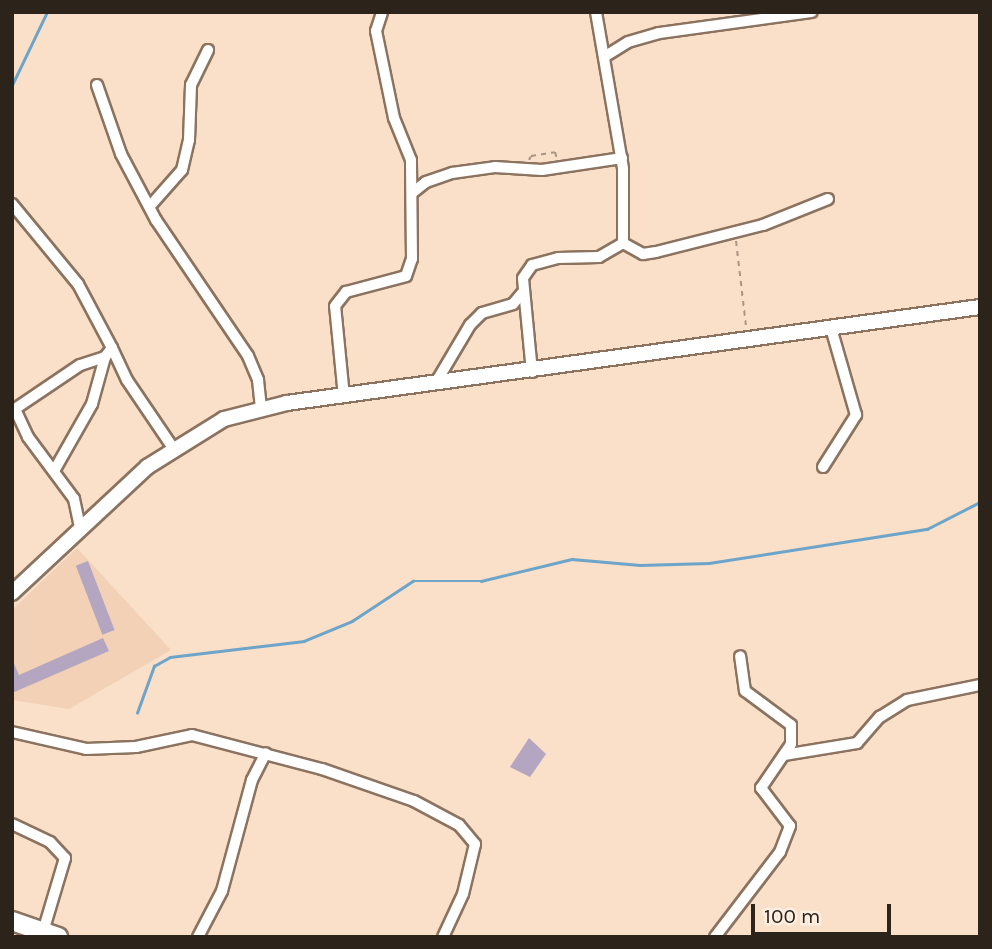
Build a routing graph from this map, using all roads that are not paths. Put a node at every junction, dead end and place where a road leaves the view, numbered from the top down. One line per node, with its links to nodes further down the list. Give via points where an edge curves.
1 (382, 12): 4 (street)
2 (596, 12): 6 (street)
3 (812, 12): 6 (street, via 659,33 628,42)
4 (376, 18): 9 (street, via 394,118 411,160)
5 (208, 50): 12 (street, via 191,85 182,170)
6 (604, 57): 8 (street)
7 (97, 85): 12 (street, via 121,155)
8 (622, 158): 9 (street, via 525,172 495,167 452,173 426,181); 13 (street)
9 (412, 193): 20 (street, via 410,270 395,281 346,292 335,306)
10 (828, 199): 13 (street, via 736,233 643,254)
11 (12, 204): 17 (street, via 78,284)
12 (151, 205): 22 (street, via 180,260 248,356 258,380)
13 (623, 243): 14 (street, via 600,257 550,259 532,265 525,272)
14 (524, 292): 18 (street); 19 (street, via 513,304 482,313 470,325)
15 (980, 307): 16 (street)
16 (831, 328): 18 (street); 24 (street, via 856,415)
17 (109, 353): 21 (street, via 80,365); 23 (street); 25 (street, via 92,404)
18 (532, 372): 19 (street)
19 (435, 384): 20 (street)
20 (344, 397): 22 (street)
21 (14, 407): 25 (street, via 28,437)
22 (261, 408): 23 (street, via 224,419)
23 (173, 448): 26 (street)
24 (823, 467)
25 (54, 471): 26 (street, via 74,499)
26 (80, 527): 27 (street)
27 (12, 593)
28 (740, 656): 32 (street, via 745,691 791,725 791,744)
29 (980, 685): 32 (street, via 907,700 880,717 857,743)
30 (12, 732): 31 (street, via 86,749 136,747 192,735)
31 (266, 752): 36 (street, via 252,779 222,891); 37 (street, via 414,801 471,833 475,854)
32 (784, 755): 38 (street, via 761,788 786,818 789,834)
33 (12, 824): 35 (street, via 50,842 65,858)
34 (12, 921): 35 (main road)
35 (50, 934)
36 (198, 937)
37 (443, 937)
38 (716, 937)

